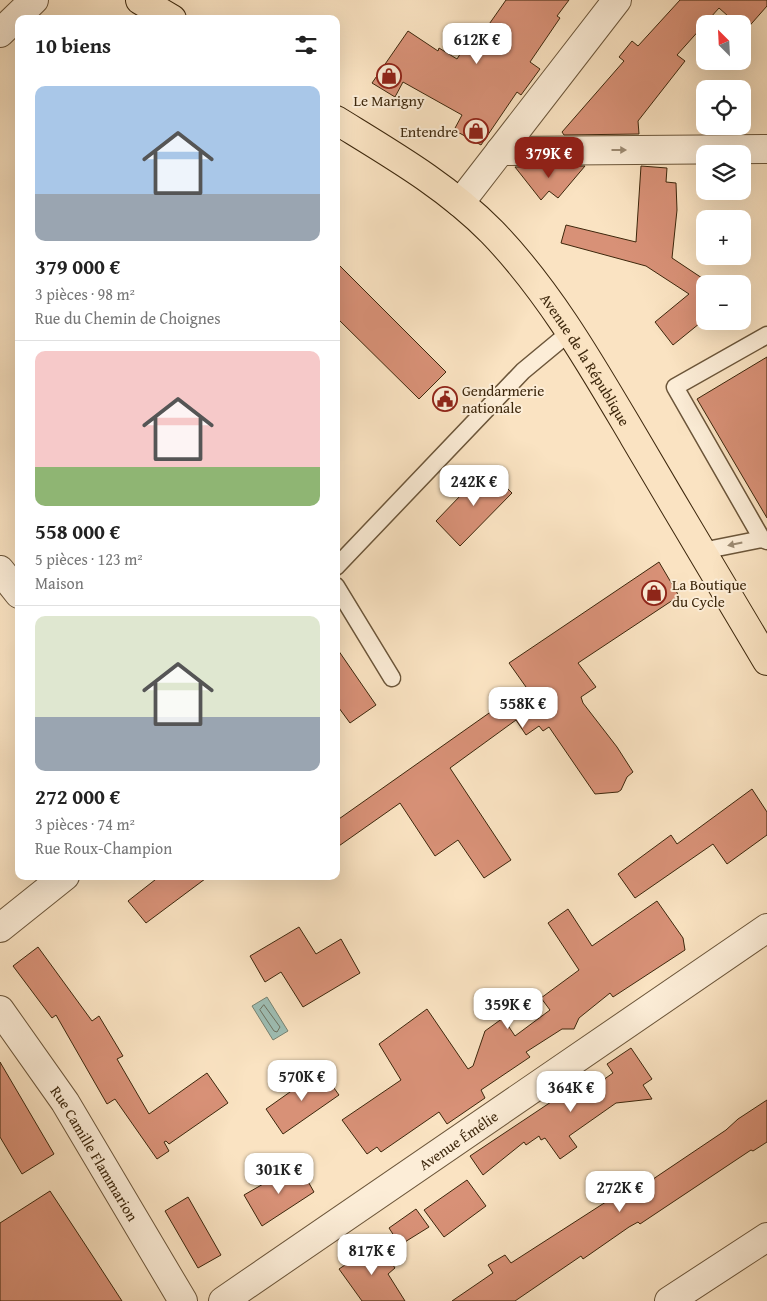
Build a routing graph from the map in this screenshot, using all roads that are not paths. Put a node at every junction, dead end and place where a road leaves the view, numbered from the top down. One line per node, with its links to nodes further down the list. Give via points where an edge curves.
1 (34, 0): 3 (street)
2 (617, 0): 8 (street)
3 (19, 15)
4 (15, 18): 5 (street)
5 (0, 33)
6 (340, 122): 9 (main road, Avenue de la République, via 426,175)
7 (767, 149): 8 (street, one-way to 7)
8 (500, 151): 9 (street)
9 (460, 204): 10 (main road, Avenue de la République, via 492,232 554,307)
10 (570, 332): 13 (main road, Avenue de la République); 14 (lane, via 523,371)
11 (767, 335): 12 (lane, via 675,387)
12 (764, 540): 13 (lane, one-way to 13)
13 (702, 551): 18 (main road, Avenue de la République)
14 (340, 564)
15 (0, 570): 16 (street)
16 (15, 589)
17 (340, 593): 19 (lane)
18 (767, 662)
19 (392, 678)
20 (61, 880): 21 (street)
21 (0, 928)
22 (767, 928): 26 (street, Avenue Émélie)
23 (0, 1010): 25 (street, Rue Camille Flammarion, via 65,1102)
24 (767, 1236): 27 (street)
25 (183, 1301)
26 (223, 1301)
27 (670, 1301)

